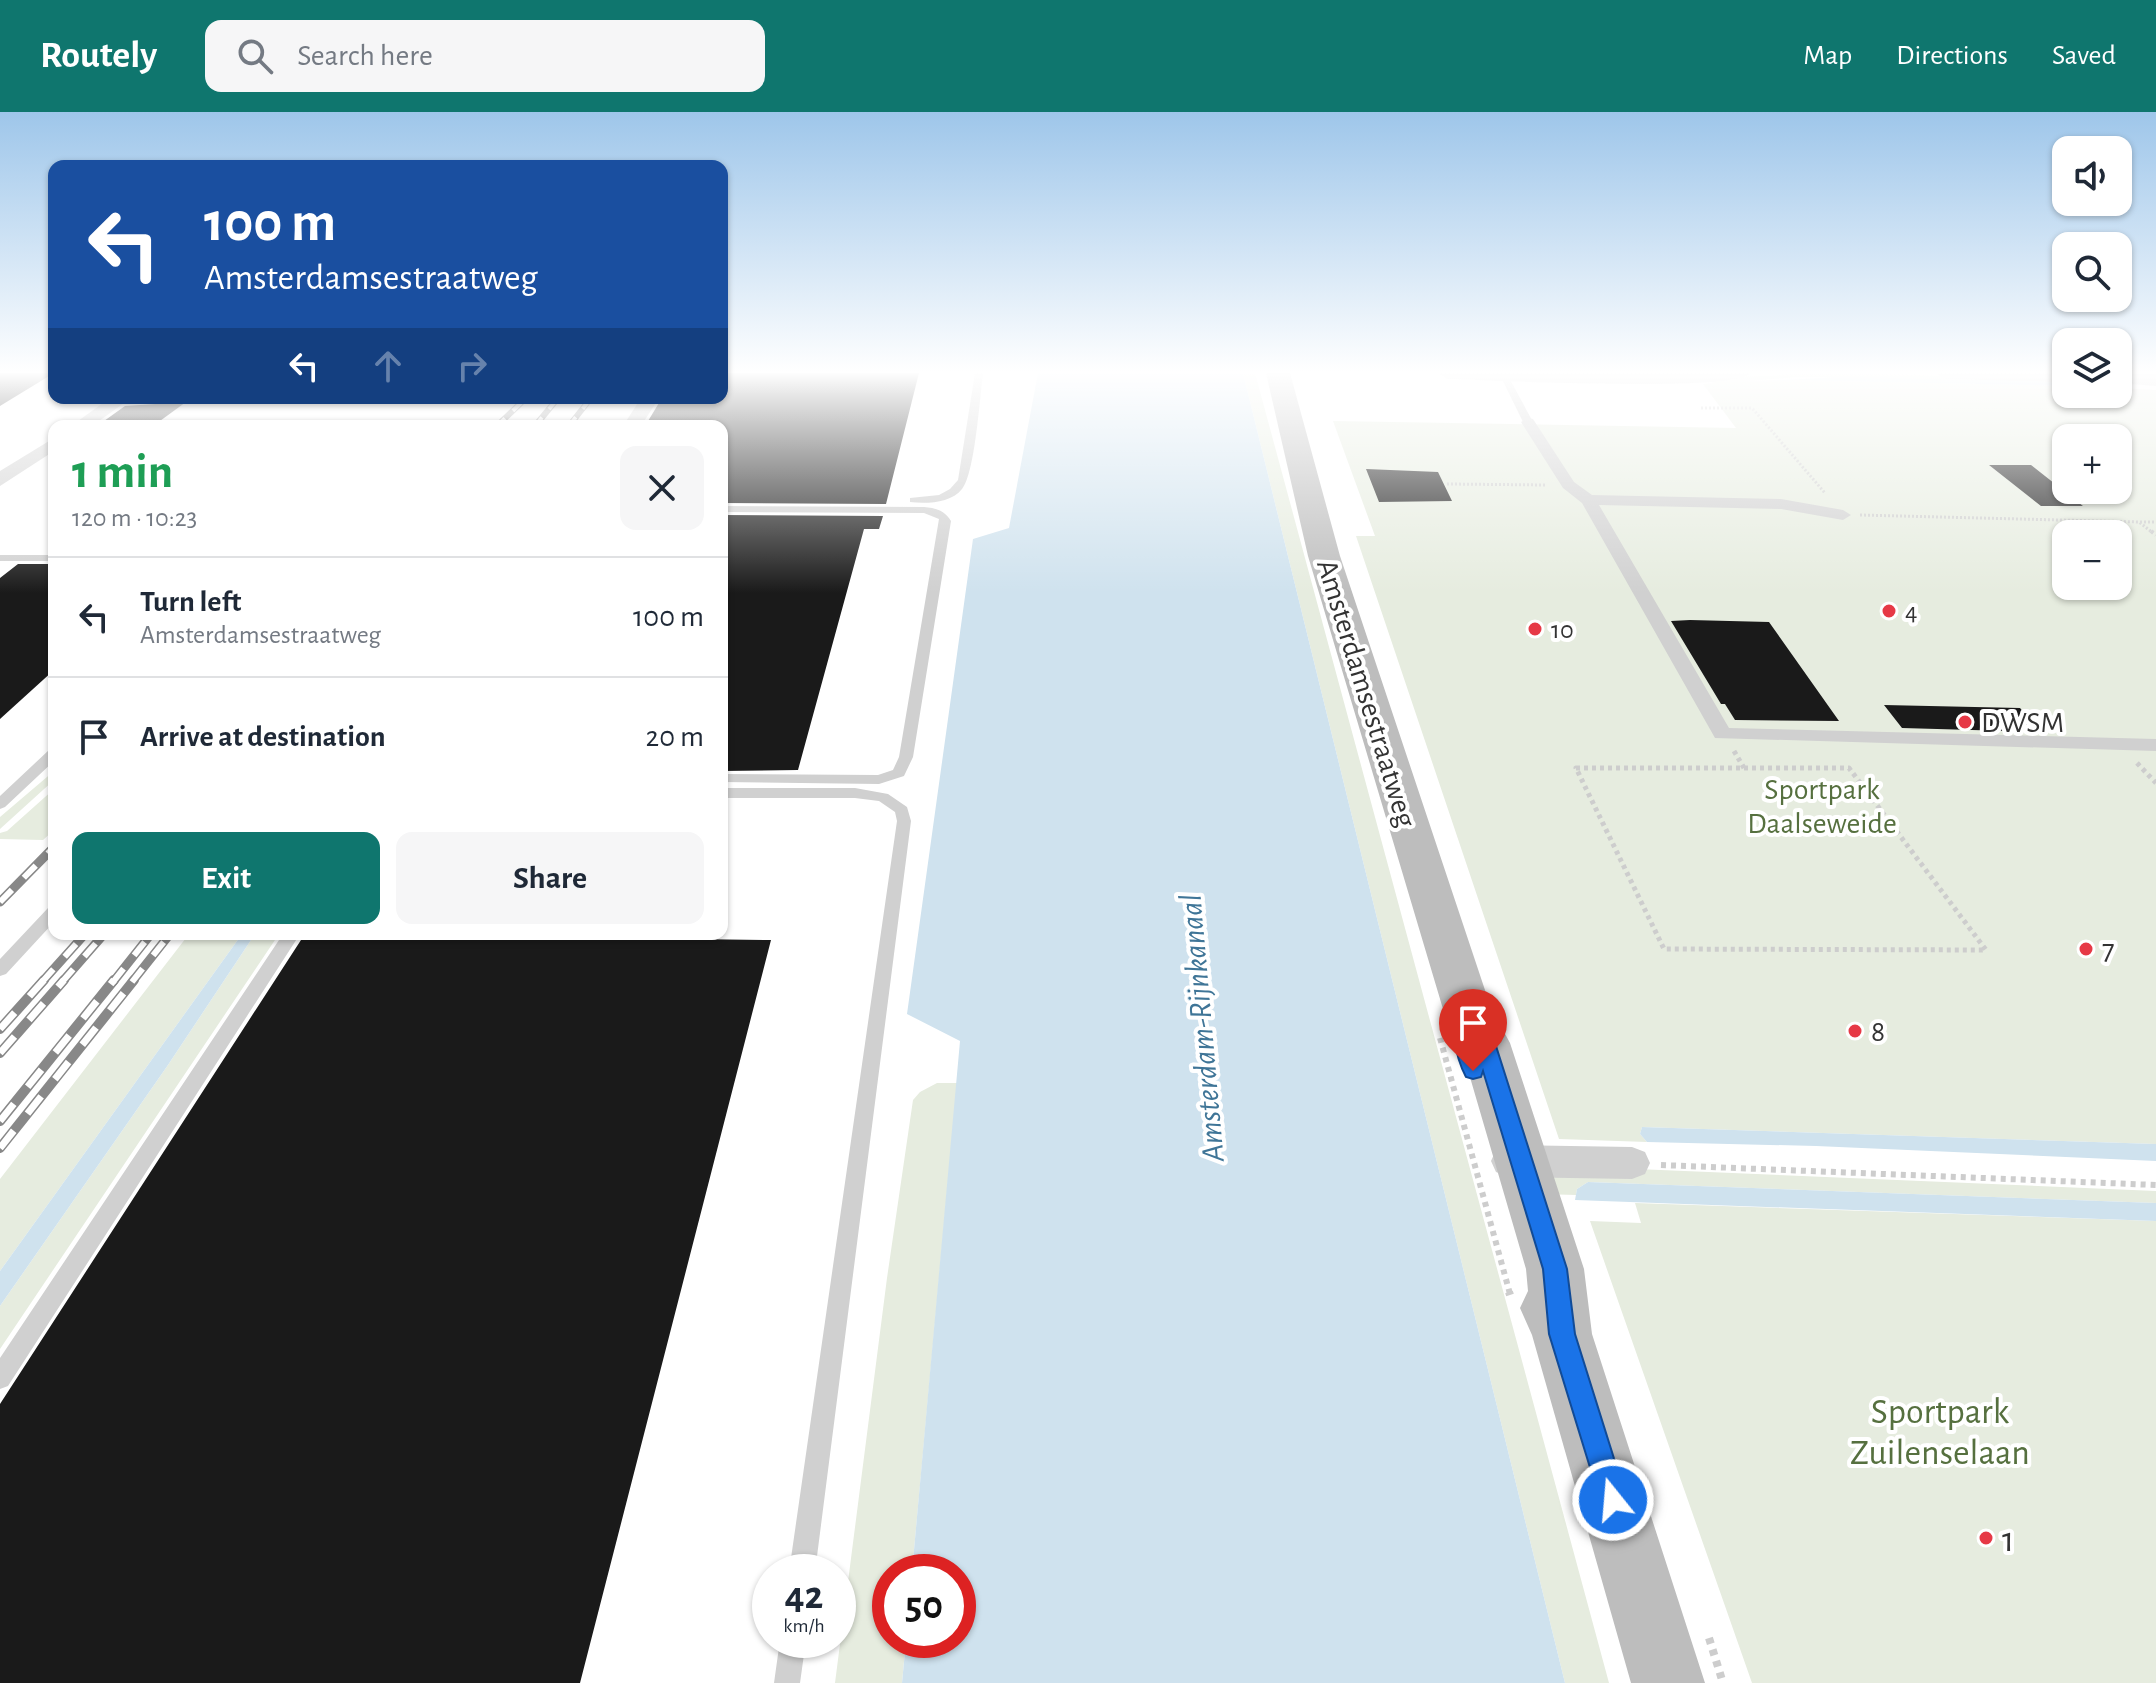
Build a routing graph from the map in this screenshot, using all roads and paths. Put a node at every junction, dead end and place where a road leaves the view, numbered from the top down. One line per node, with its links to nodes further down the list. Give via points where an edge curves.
1 (968, 446): 9 (lane, via 963,480 957,491 941,499)
2 (1296, 446): 27 (main road, Amsterdamsestraatweg, via 1324,556 1467,1009 1465,1040)
3 (1543, 446): 8 (street)
4 (1785, 446): 12 (path)
5 (48, 447): 6 (street)
6 (0, 480)
7 (1447, 484): 8 (path)
8 (1568, 485): 10 (street)
9 (728, 500)
10 (1588, 500): 12 (street, via 1781,504); 18 (street, via 1722,734)
11 (728, 509): 21 (lane, via 925,510 946,521 899,773 879,780)
12 (1843, 515): 13 (path)
13 (2139, 522): 14 (path); 15 (path)
14 (2156, 522)
15 (2156, 535)
16 (0, 558): 17 (lane)
17 (48, 558)
18 (2156, 745)
19 (48, 759): 23 (lane)
20 (1744, 768): 20 (path, via 1849,768 1986,950 1664,949 1576,768)
21 (728, 778)
22 (728, 793): 31 (lane, via 883,797 902,810 904,821)
23 (0, 804)
24 (48, 918): 26 (lane)
25 (288, 940): 30 (lane)
26 (0, 970)
27 (1511, 1161): 28 (street); 34 (main road, Amsterdamsestraatweg, via 1530,1264 1562,1334)
28 (1632, 1163): 29 (path)
29 (2156, 1185)
30 (0, 1378)
31 (804, 1554)
32 (790, 1658): 33 (lane)
33 (787, 1683)
34 (1668, 1683)

